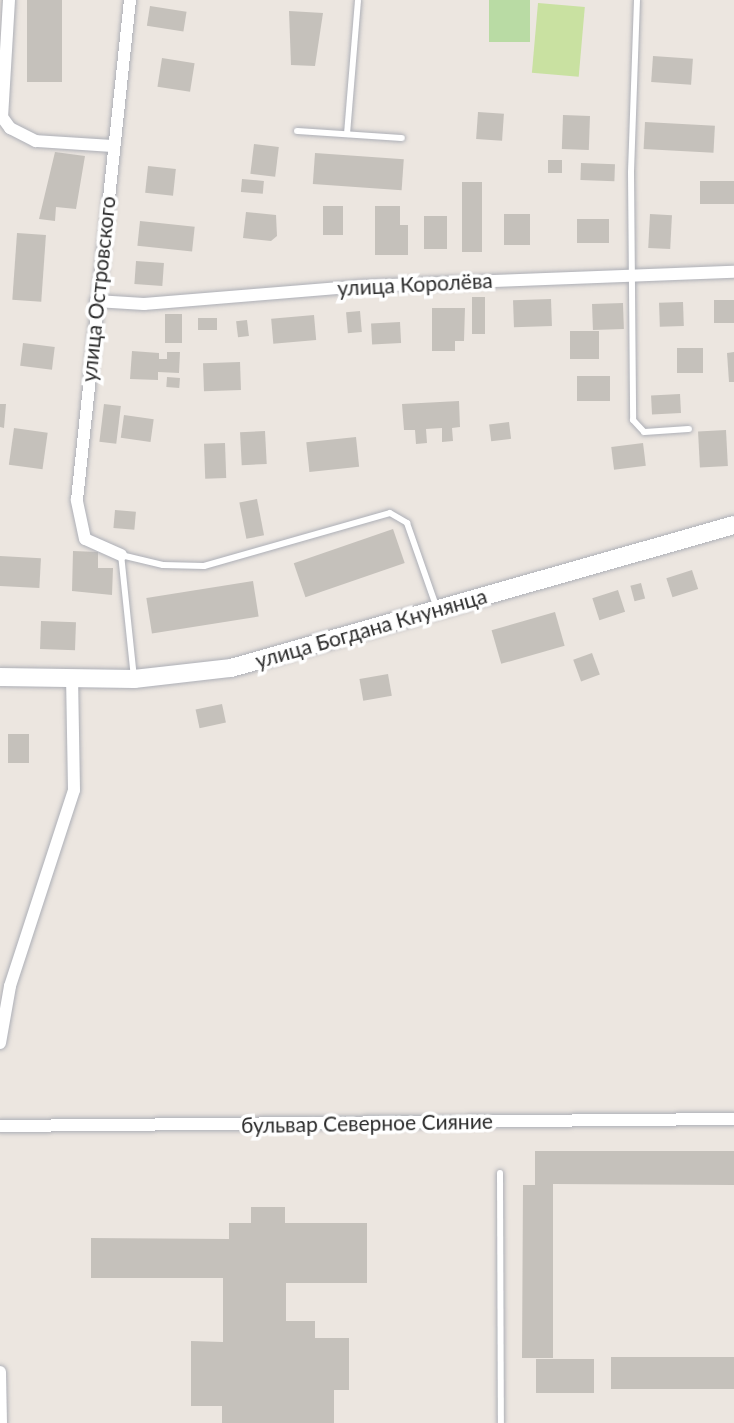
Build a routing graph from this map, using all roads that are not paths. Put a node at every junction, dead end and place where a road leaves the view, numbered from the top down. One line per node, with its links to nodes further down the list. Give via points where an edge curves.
1 (9, 0): 8 (street, via 2,117 10,128 36,141)
2 (130, 0): 8 (street, улица Островского)
3 (358, 0): 6 (lane)
4 (637, 0): 10 (lane)
5 (297, 131): 6 (lane)
6 (347, 134): 7 (lane)
7 (402, 138)
8 (114, 146): 11 (street, улица Островского)
9 (734, 272): 10 (street, улица Королёва)
10 (631, 275): 11 (street, улица Королёва, via 364,286 145,304); 12 (lane, via 633,420 644,432)
11 (96, 302): 14 (street, улица Островского, via 76,500 85,539)
12 (689, 429)
13 (734, 525): 15 (main road, улица Богдана Кнунянца)
14 (121, 555): 15 (lane, via 163,565 204,566 390,513 407,523); 18 (lane)
15 (437, 608): 18 (main road, улица Богдана Кнунянца, via 231,668)
16 (0, 677): 17 (main road, улица Богдана Кнунянца)
17 (72, 678): 18 (main road, улица Богдана Кнунянца); 19 (street, via 74,790 10,986)
18 (134, 678)
19 (0, 1043)
20 (734, 1119): 21 (street, бульвар Северное Сияние)
21 (0, 1126)
22 (500, 1174): 25 (lane)
23 (0, 1372): 24 (street)
24 (1, 1423)
25 (500, 1423)

